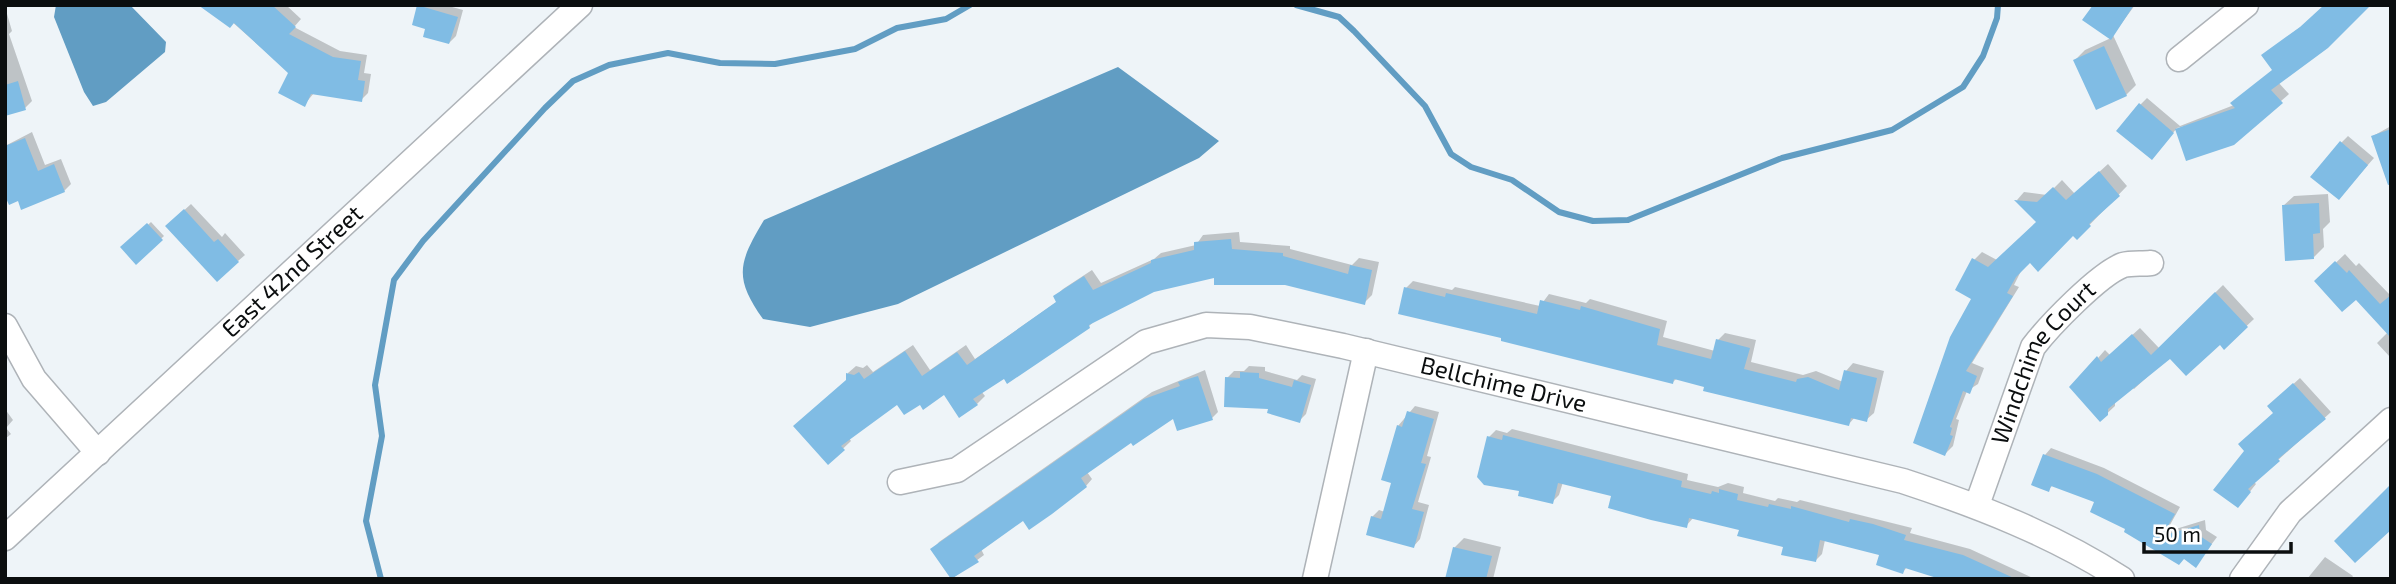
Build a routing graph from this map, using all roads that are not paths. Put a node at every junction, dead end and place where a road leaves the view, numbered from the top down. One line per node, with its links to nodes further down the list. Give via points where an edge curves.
1 (580, 5): 8 (street, East 42nd Street)
2 (2246, 5): 3 (street)
3 (2179, 59)
4 (2151, 263): 10 (street, Windchime Court, via 2123,265 2106,276 2049,326 2033,347)
5 (5, 326): 8 (street, via 34,379)
6 (1366, 351): 9 (street, Bellchime Drive, via 1250,327 1206,325 1146,342 957,470); 10 (street, Bellchime Drive, via 1903,481); 12 (street)
7 (2391, 420): 14 (street, via 2290,512)
8 (97, 453): 11 (street, East 42nd Street)
9 (900, 482)
10 (1977, 505): 13 (street, Bellchime Drive, via 2090,558)
11 (5, 538)
12 (1315, 579)
13 (2122, 579)
14 (2242, 579)

